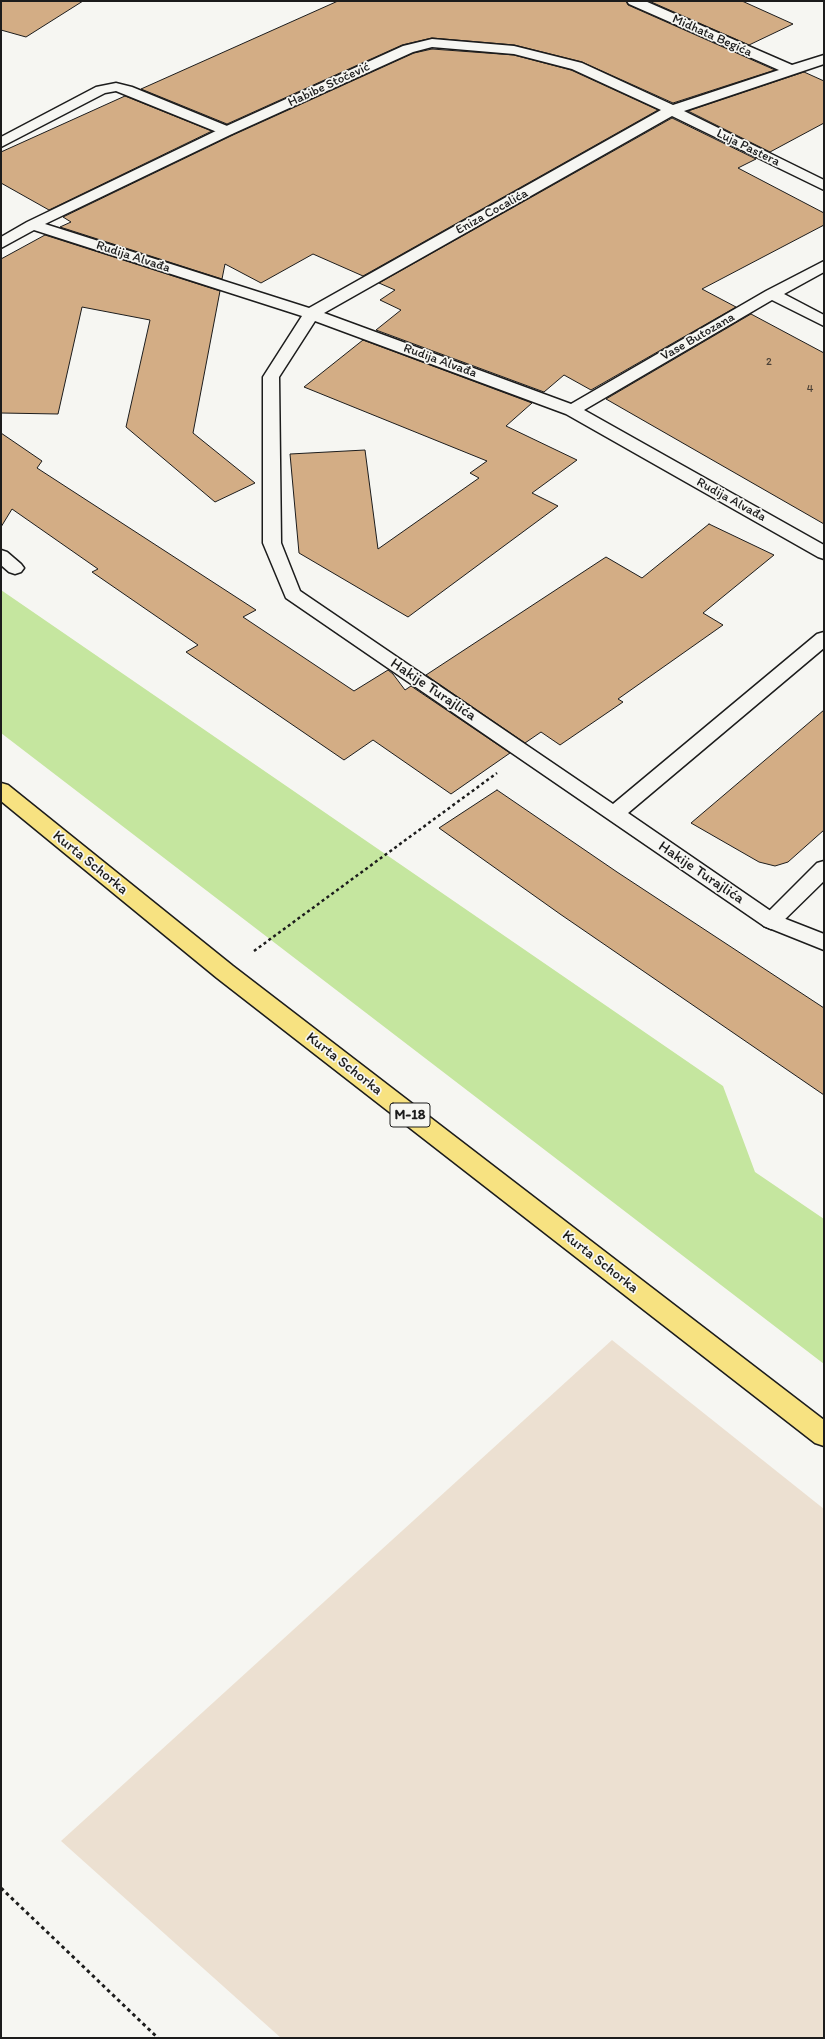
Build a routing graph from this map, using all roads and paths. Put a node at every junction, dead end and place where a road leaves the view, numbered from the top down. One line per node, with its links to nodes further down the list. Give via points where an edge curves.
1 (634, 1): 3 (street, Midhata Begića)
2 (824, 59): 3 (street)
3 (791, 70): 4 (street)
4 (672, 110): 5 (street, Habibe Stočević, via 577,66 514,50 432,43 408,49); 7 (street, Luja Pastera); 12 (street, Eniza Cocalića)
5 (227, 131): 6 (street, via 116,87 101,90); 8 (street, Habibe Stočević)
6 (1, 143)
7 (824, 186)
8 (32, 224): 9 (street, Habibe Stočević); 12 (street, Rudija Alvađa)
9 (1, 243)
10 (824, 266): 11 (street, Vase Butozana)
11 (772, 294): 13 (street); 14 (street, Vase Butozana)
12 (311, 314): 14 (street, Rudija Alvađa); 19 (street, Hakije Turajlića, via 271,377 272,543 292,594)
13 (824, 321)
14 (572, 410): 15 (street, Rudija Alvađa)
15 (824, 553)
16 (1, 556): 17 (street)
17 (15, 568)
18 (824, 638): 21 (street)
19 (525, 753): 21 (street, Hakije Turajlića); 25 (path)
20 (1, 790): 25 (main road, Kurta Schorka / M-18)
21 (614, 814): 23 (street, Hakije Turajlića)
22 (824, 868): 23 (street)
23 (771, 921): 24 (street, Hakije Turajlića)
24 (824, 942)
25 (225, 972): 26 (main road, Kurta Schorka / M-18)
26 (824, 1435)
27 (1, 1888): 28 (path)
28 (158, 2038)

